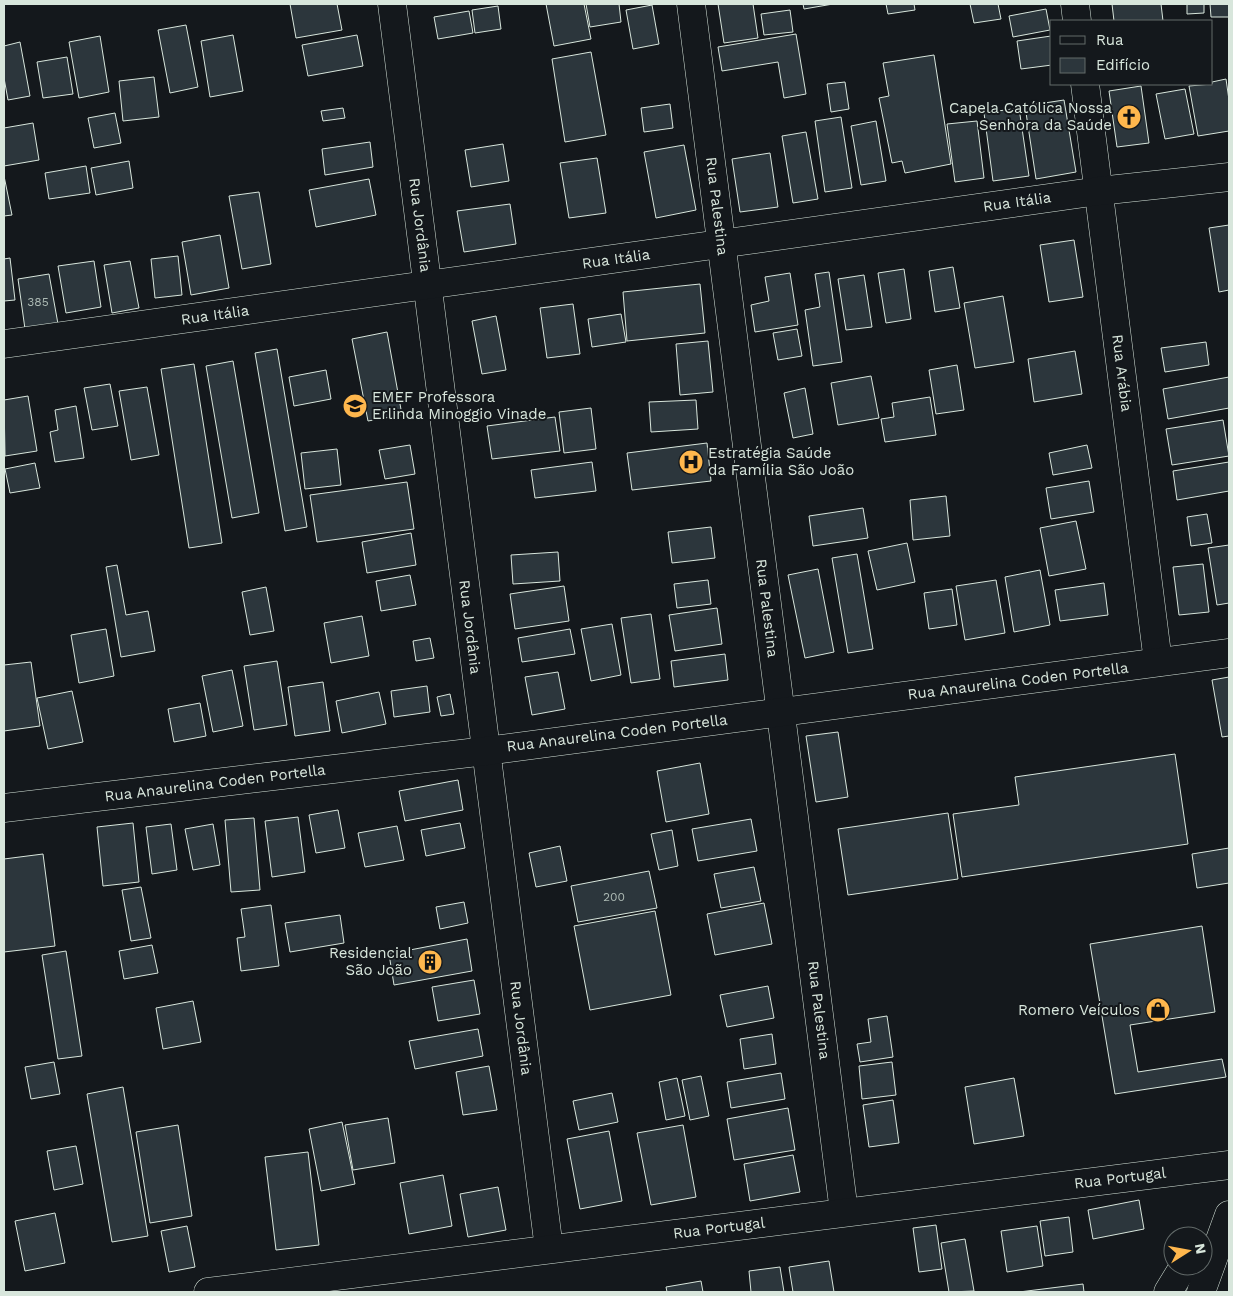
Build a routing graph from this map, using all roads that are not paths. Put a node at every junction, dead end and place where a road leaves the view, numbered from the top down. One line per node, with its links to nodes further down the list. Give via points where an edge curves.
1 (392, 4): 9 (main road, Rua Jordânia)
2 (691, 4): 8 (main road, Rua Palestina)
3 (1075, 4): 4 (main road)
4 (1077, 20)
5 (1086, 85): 7 (main road, Rua Arábia)
6 (1229, 177): 7 (main road, Rua Itália)
7 (1099, 191): 8 (main road, Rua Itália); 12 (main road, Rua Arábia)
8 (722, 244): 9 (main road, Rua Itália); 13 (main road, Rua Palestina)
9 (427, 285): 10 (main road, Rua Itália); 14 (main road, Rua Jordânia)
10 (4, 344)
11 (1229, 653): 12 (main road, Rua Anaurelina Coden Portella)
12 (1158, 662): 13 (main road, Rua Anaurelina Coden Portella)
13 (781, 712): 14 (main road, Rua Anaurelina Coden Portella); 18 (main road, Rua Palestina)
14 (486, 750): 15 (main road, Rua Anaurelina Coden Portella); 21 (main road, Rua Jordânia)
15 (4, 808)
16 (1229, 1164): 18 (main road, Rua Portugal)
17 (1229, 1193): 20 (main road)
18 (844, 1212): 21 (main road, Rua Portugal)
19 (1229, 1214): 25 (main road)
20 (1208, 1226)
21 (549, 1249): 23 (main road, Rua Portugal)
22 (1178, 1276): 24 (main road)
23 (208, 1292)
24 (1168, 1292)
25 (1201, 1292)

